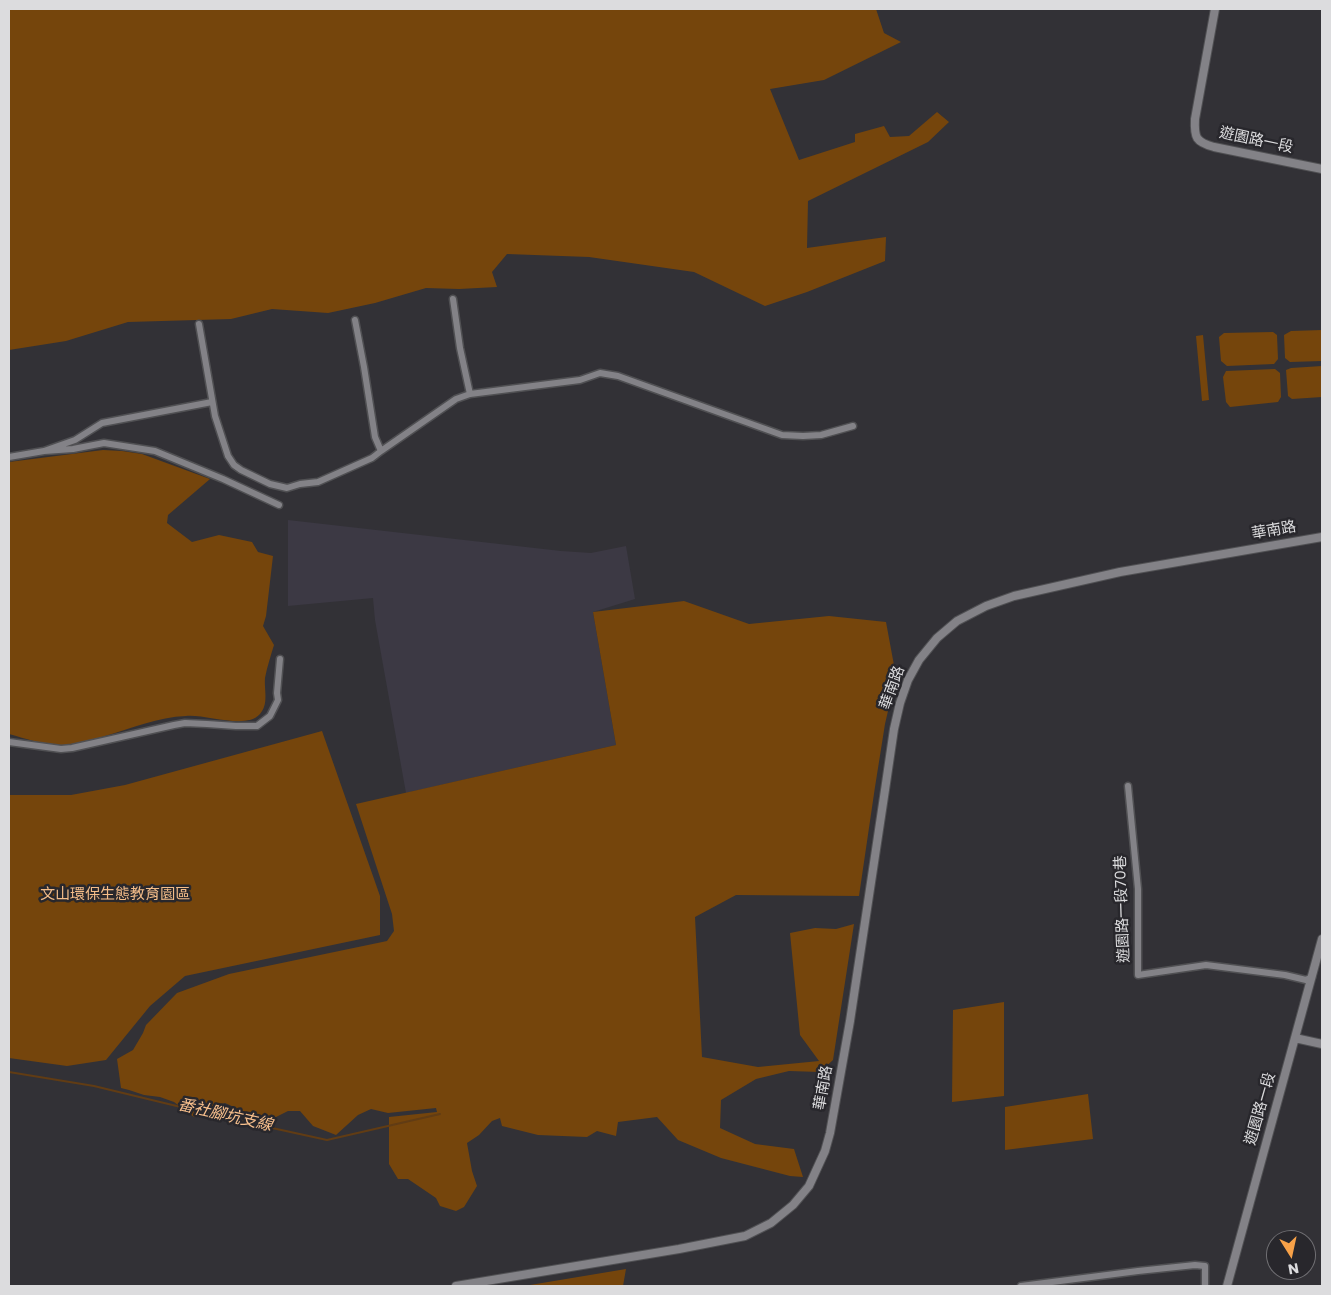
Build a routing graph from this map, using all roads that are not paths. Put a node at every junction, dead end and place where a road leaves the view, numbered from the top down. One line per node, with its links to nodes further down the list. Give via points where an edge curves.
1 (1214, 9): 2 (street, 遊園路一段, via 1195,119 1194,132 1199,140 1214,147)
2 (1322, 169)
3 (454, 299): 6 (street)
4 (355, 320): 10 (street, via 375,437)
5 (199, 324): 7 (street)
6 (470, 394): 8 (street, via 580,380 600,373 618,376 782,436 821,435); 10 (street, via 456,399)
7 (212, 402): 9 (street, via 102,423 74,440); 10 (street, via 228,456 241,470 270,484 287,488 318,482)
8 (853, 426)
9 (44, 450): 11 (street); 12 (street, via 73,450 104,444 155,451)
10 (381, 451)
11 (9, 457)
12 (279, 504)
13 (1322, 537): 21 (street, 華南路, via 1120,572 1014,596 957,621 937,638 919,660 900,703 830,1133 809,1186 771,1223 745,1236)
14 (280, 659): 15 (street, via 278,700 270,716 257,726 185,723 61,749)
15 (9, 742)
16 (1128, 786): 18 (street, 遊園路一段70巷, via 1138,889 1138,975 1206,964 1306,980)
17 (1322, 939): 18 (street, 遊園路一段)
18 (1312, 977): 19 (street, 遊園路一段)
19 (1295, 1038): 20 (street); 24 (street, 遊園路一段)
20 (1322, 1044)
21 (456, 1286)
22 (1021, 1286): 23 (street, via 1205,1266)
23 (1205, 1286)
24 (1227, 1286)

